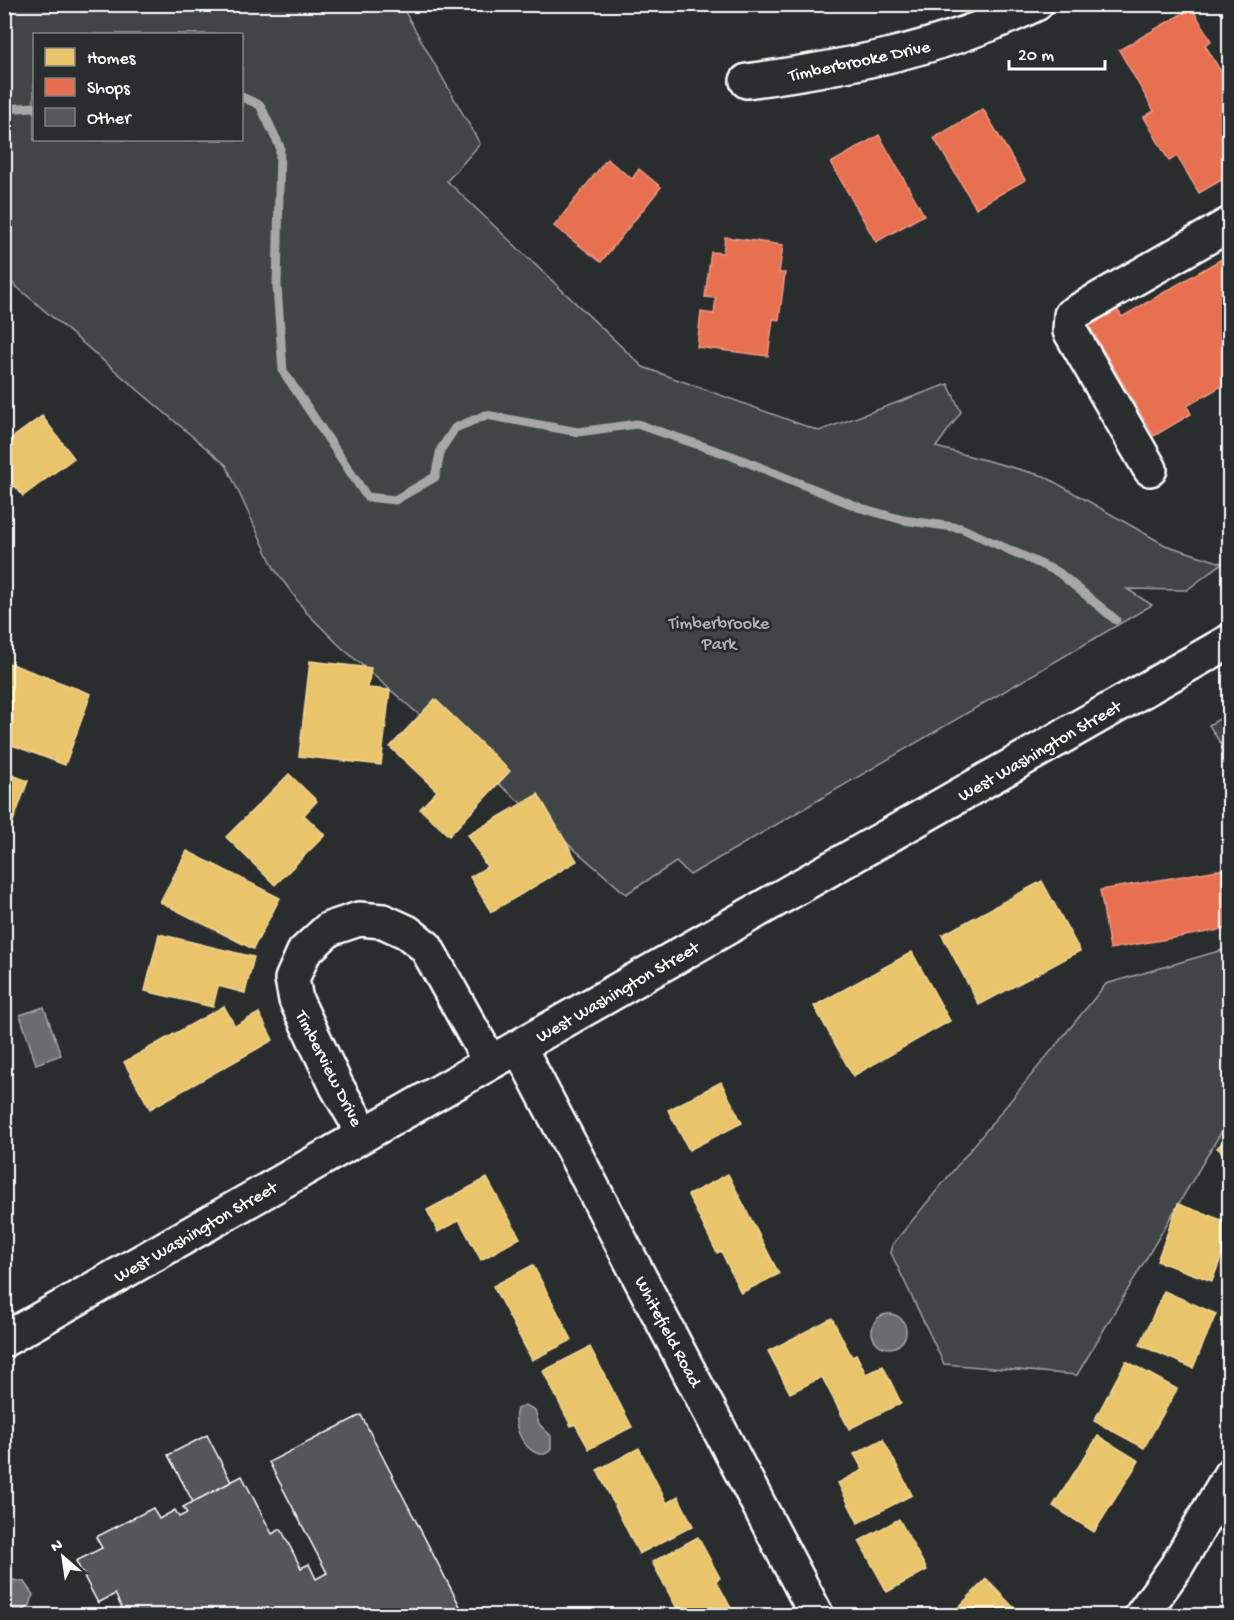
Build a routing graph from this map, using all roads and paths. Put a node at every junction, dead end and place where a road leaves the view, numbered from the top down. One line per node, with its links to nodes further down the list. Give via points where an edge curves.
1 (1036, 4): 2 (street, Timberbrooke Drive, via 993,25 906,53)
2 (747, 81)
3 (1230, 224): 4 (street, via 1071,315 1070,331)
4 (1150, 469)
5 (1230, 641): 6 (street, West Washington Street)
6 (505, 1054): 7 (street, West Washington Street); 7 (street, Timberview Drive, via 426,947 407,932 383,921 359,919 329,929 304,952 292,979 296,1000); 10 (street, Whitefield Road)
7 (363, 1134): 8 (street, West Washington Street)
8 (6, 1336)
9 (1230, 1475): 11 (street, via 1176,1567)
10 (817, 1616)
11 (1140, 1616)

